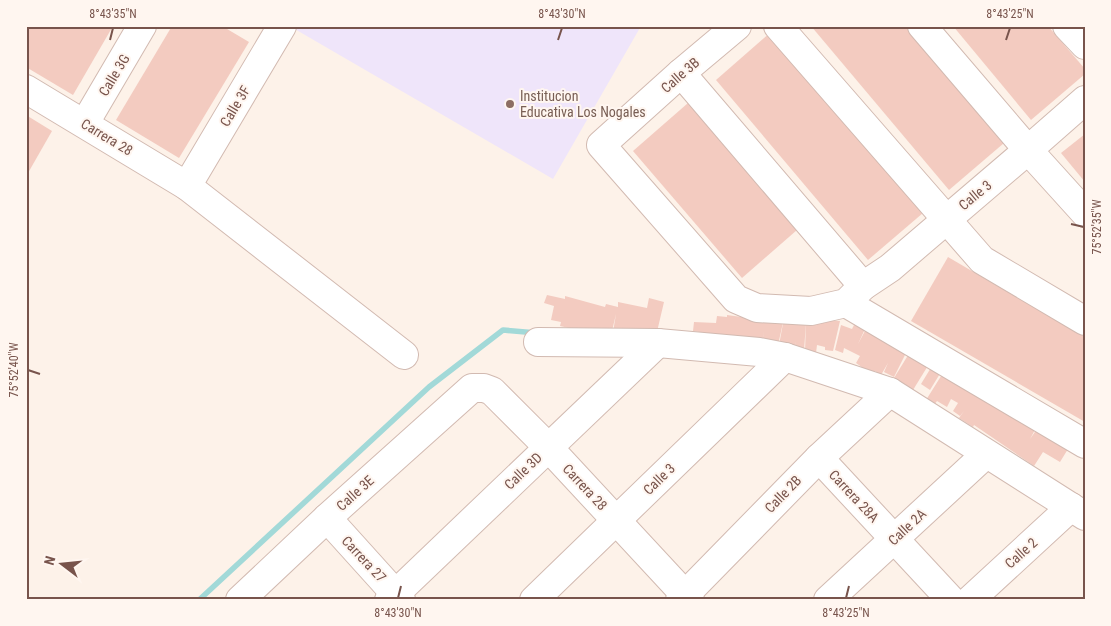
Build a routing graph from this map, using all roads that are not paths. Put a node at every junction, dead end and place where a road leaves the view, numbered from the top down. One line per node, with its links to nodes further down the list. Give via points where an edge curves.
1 (142, 26): 11 (street, Calle 3G)
2 (737, 26): 8 (street, Calle 3B)
3 (778, 26): 15 (street)
4 (922, 26): 12 (street)
5 (1068, 26): 7 (street)
6 (274, 29): 13 (street, Calle 3F)
7 (1085, 45)
8 (681, 73): 16 (street); 16 (street, Calle 3B, via 601,145 736,299 757,308 811,310)
9 (26, 89): 11 (street, Carrera 28)
10 (1085, 100): 12 (street, Calle 3)
11 (85, 123): 13 (street, Carrera 28)
12 (1028, 150): 14 (street); 15 (street, Calle 3)
13 (187, 186): 20 (street, Carrera 28)
14 (1085, 213)
15 (945, 220): 16 (street, Calle 3, via 890,268); 17 (street, via 982,260)
16 (854, 294): 24 (street)
17 (1085, 320)
18 (538, 342): 19 (street)
19 (658, 343): 21 (street); 25 (street, Calle 3D)
20 (404, 354)
21 (785, 357): 23 (street); 30 (street, Calle 3)
22 (472, 388): 25 (street, Carrera 28, via 492,391); 29 (street, Calle 3E)
23 (890, 392): 26 (street); 27 (street, Calle 2B)
24 (1085, 444)
25 (548, 448): 30 (street, Carrera 28); 32 (street, Calle 3D)
26 (986, 454): 28 (street); 31 (street, Calle 2A)
27 (819, 458): 31 (street, Carrera 28A); 33 (street, Calle 2B)
28 (1080, 507): 38 (street, Calle 2)
29 (326, 518): 32 (street, Carrera 27); 34 (street, Calle 3E)
30 (616, 520): 33 (street, Carrera 28); 35 (street, Calle 3)
31 (894, 538): 36 (street, Calle 2A); 37 (street, Carrera 28A)
32 (395, 598)
33 (685, 598)
34 (240, 600)
35 (534, 600)
36 (828, 600)
37 (951, 600)
38 (970, 600)

